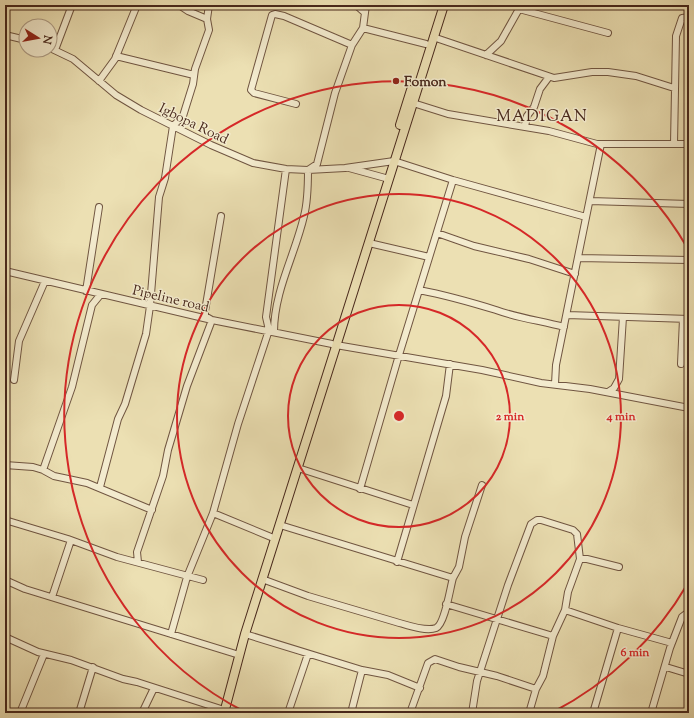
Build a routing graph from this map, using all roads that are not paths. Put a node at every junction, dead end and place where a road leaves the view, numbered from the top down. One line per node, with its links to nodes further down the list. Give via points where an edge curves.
1 (8, 5): 11 (street)
2 (72, 5): 18 (street)
3 (138, 5): 25 (street)
4 (179, 5): 14 (street)
5 (209, 5): 14 (street)
6 (356, 5): 12 (street)
7 (366, 5): 12 (street)
8 (438, 5): 21 (main road)
9 (444, 5): 19 (main road)
10 (517, 7): 16 (street); 24 (street, via 501,42)
11 (5, 12)
12 (364, 12): 15 (street)
13 (689, 17): 29 (street, via 682,18 676,36)
14 (207, 18): 26 (street, via 209,30)
15 (362, 28): 21 (street); 22 (street)
16 (608, 33)
17 (5, 35): 20 (street)
18 (58, 37)
19 (433, 37): 24 (street); 30 (main road)
20 (18, 38)
21 (426, 44): 37 (main road)
22 (352, 45): 31 (street, via 284,16 272,15 251,90); 40 (street, via 335,93 316,164)
23 (58, 52): 28 (street, Igbopa Road, via 72,59)
24 (486, 55): 27 (street)
25 (116, 56): 26 (street); 28 (street)
26 (194, 75): 32 (street, via 183,116)
27 (549, 77): 29 (street, via 561,78 592,72 608,72 636,76); 33 (street, via 527,116)
28 (99, 81): 32 (street, Igbopa Road, via 116,95)
29 (674, 88): 35 (street)
30 (413, 103): 33 (street, via 448,114); 37 (main road)
31 (296, 104)
32 (173, 126): 39 (street, Igbopa Road, via 253,163); 59 (street, via 165,178 159,197)
33 (525, 127): 34 (street)
34 (601, 144): 35 (street); 43 (street)
35 (674, 144): 36 (street)
36 (689, 144)
37 (391, 161): 38 (street); 41 (main road); 42 (street)
38 (345, 168): 40 (street, Igbopa Road); 41 (street)
39 (286, 169): 40 (street, Igbopa Road); 65 (street, via 266,317)
40 (308, 170): 65 (street, via 305,215 278,298)
41 (387, 178): 49 (main road); 66 (main road)
42 (453, 180): 47 (street); 48 (street)
43 (590, 201): 44 (street); 47 (street)
44 (689, 204)
45 (99, 207): 57 (street)
46 (221, 216): 63 (street, via 205,311 205,316)
47 (586, 217): 51 (street)
48 (437, 233): 50 (street); 54 (street)
49 (369, 243): 50 (street); 66 (main road)
50 (429, 257): 56 (street)
51 (578, 258): 52 (street); 54 (street)
52 (689, 260)
53 (5, 271): 55 (street, Pipeline road)
54 (575, 274): 60 (street)
55 (45, 281): 57 (street, Pipeline road); 70 (street, via 19,340)
56 (419, 290): 64 (street, via 448,295); 67 (street)
57 (86, 291): 58 (street, Pipeline road)
58 (101, 294): 59 (street, Pipeline road); 76 (street, via 92,305 72,387)
59 (150, 306): 63 (street, Pipeline road); 78 (street, via 146,334 118,419)
60 (567, 315): 61 (street); 64 (street)
61 (623, 317): 62 (street); 72 (street, via 619,379)
62 (686, 319): 69 (street)
63 (212, 320): 65 (street, Pipeline road); 81 (street, via 180,407 164,476)
64 (564, 327): 71 (street)
65 (272, 331): 66 (street, Pipeline road); 82 (street, via 238,424)
66 (334, 345): 67 (street, Pipeline road); 75 (main road); 85 (main road)
67 (399, 355): 68 (street, Pipeline road); 79 (street)
68 (450, 364): 71 (street, Pipeline road); 80 (street, via 446,396)
69 (680, 364)
70 (14, 380)
71 (555, 384): 72 (street, Pipeline road)
72 (608, 392): 73 (street, Pipeline road)
73 (689, 408)
74 (5, 465): 76 (street)
75 (298, 468): 79 (street); 84 (main road)
76 (42, 470): 78 (street, via 54,476)
77 (482, 485): 92 (street, via 465,537 459,566)
78 (100, 488): 81 (street)
79 (360, 489): 80 (street)
80 (413, 505): 89 (street)
81 (152, 510): 88 (street, via 137,552)
82 (213, 513): 85 (street); 91 (street)
83 (5, 520): 86 (street)
84 (280, 525): 89 (street); 93 (main road)
85 (271, 537): 108 (main road)
86 (71, 540): 88 (street); 96 (street)
87 (580, 559): 90 (street); 98 (street); 100 (street, via 577,534 573,530 541,520 534,521 508,584)
88 (138, 562): 91 (street)
89 (397, 562): 92 (street)
90 (619, 567)
91 (187, 576): 95 (street); 102 (street)
92 (453, 578): 97 (street)
93 (262, 579): 97 (street, via 308,596 422,628 435,628 440,625); 103 (main road)
94 (5, 580): 96 (street)
95 (203, 580)
96 (52, 597): 102 (street)
97 (446, 604): 100 (street)
98 (565, 610): 101 (street); 104 (street)
99 (689, 614): 106 (street, via 682,617)
100 (498, 620): 104 (street); 113 (street)
101 (618, 628): 106 (street); 127 (street)
102 (171, 634): 108 (street)
103 (245, 634): 109 (street); 118 (main road)
104 (553, 636): 117 (street, via 543,676)
105 (5, 637): 107 (street)
106 (672, 643): 111 (street)
107 (44, 654): 110 (street); 119 (street)
108 (236, 654): 118 (main road)
109 (308, 654): 112 (street); 122 (street)
110 (93, 667): 115 (street); 120 (street)
111 (666, 667): 114 (street); 128 (street)
112 (362, 670): 116 (street, via 388,675); 123 (street)
113 (480, 672): 116 (street, via 435,659 428,663); 117 (street); 125 (street)
114 (689, 674)
115 (154, 688): 118 (street); 121 (street)
116 (420, 688): 124 (street)
117 (536, 689): 126 (street)
118 (222, 712)
119 (20, 713)
120 (79, 713)
121 (142, 713)
122 (288, 713)
123 (351, 713)
124 (410, 713)
125 (472, 713)
126 (529, 713)
127 (592, 713)
128 (651, 713)

